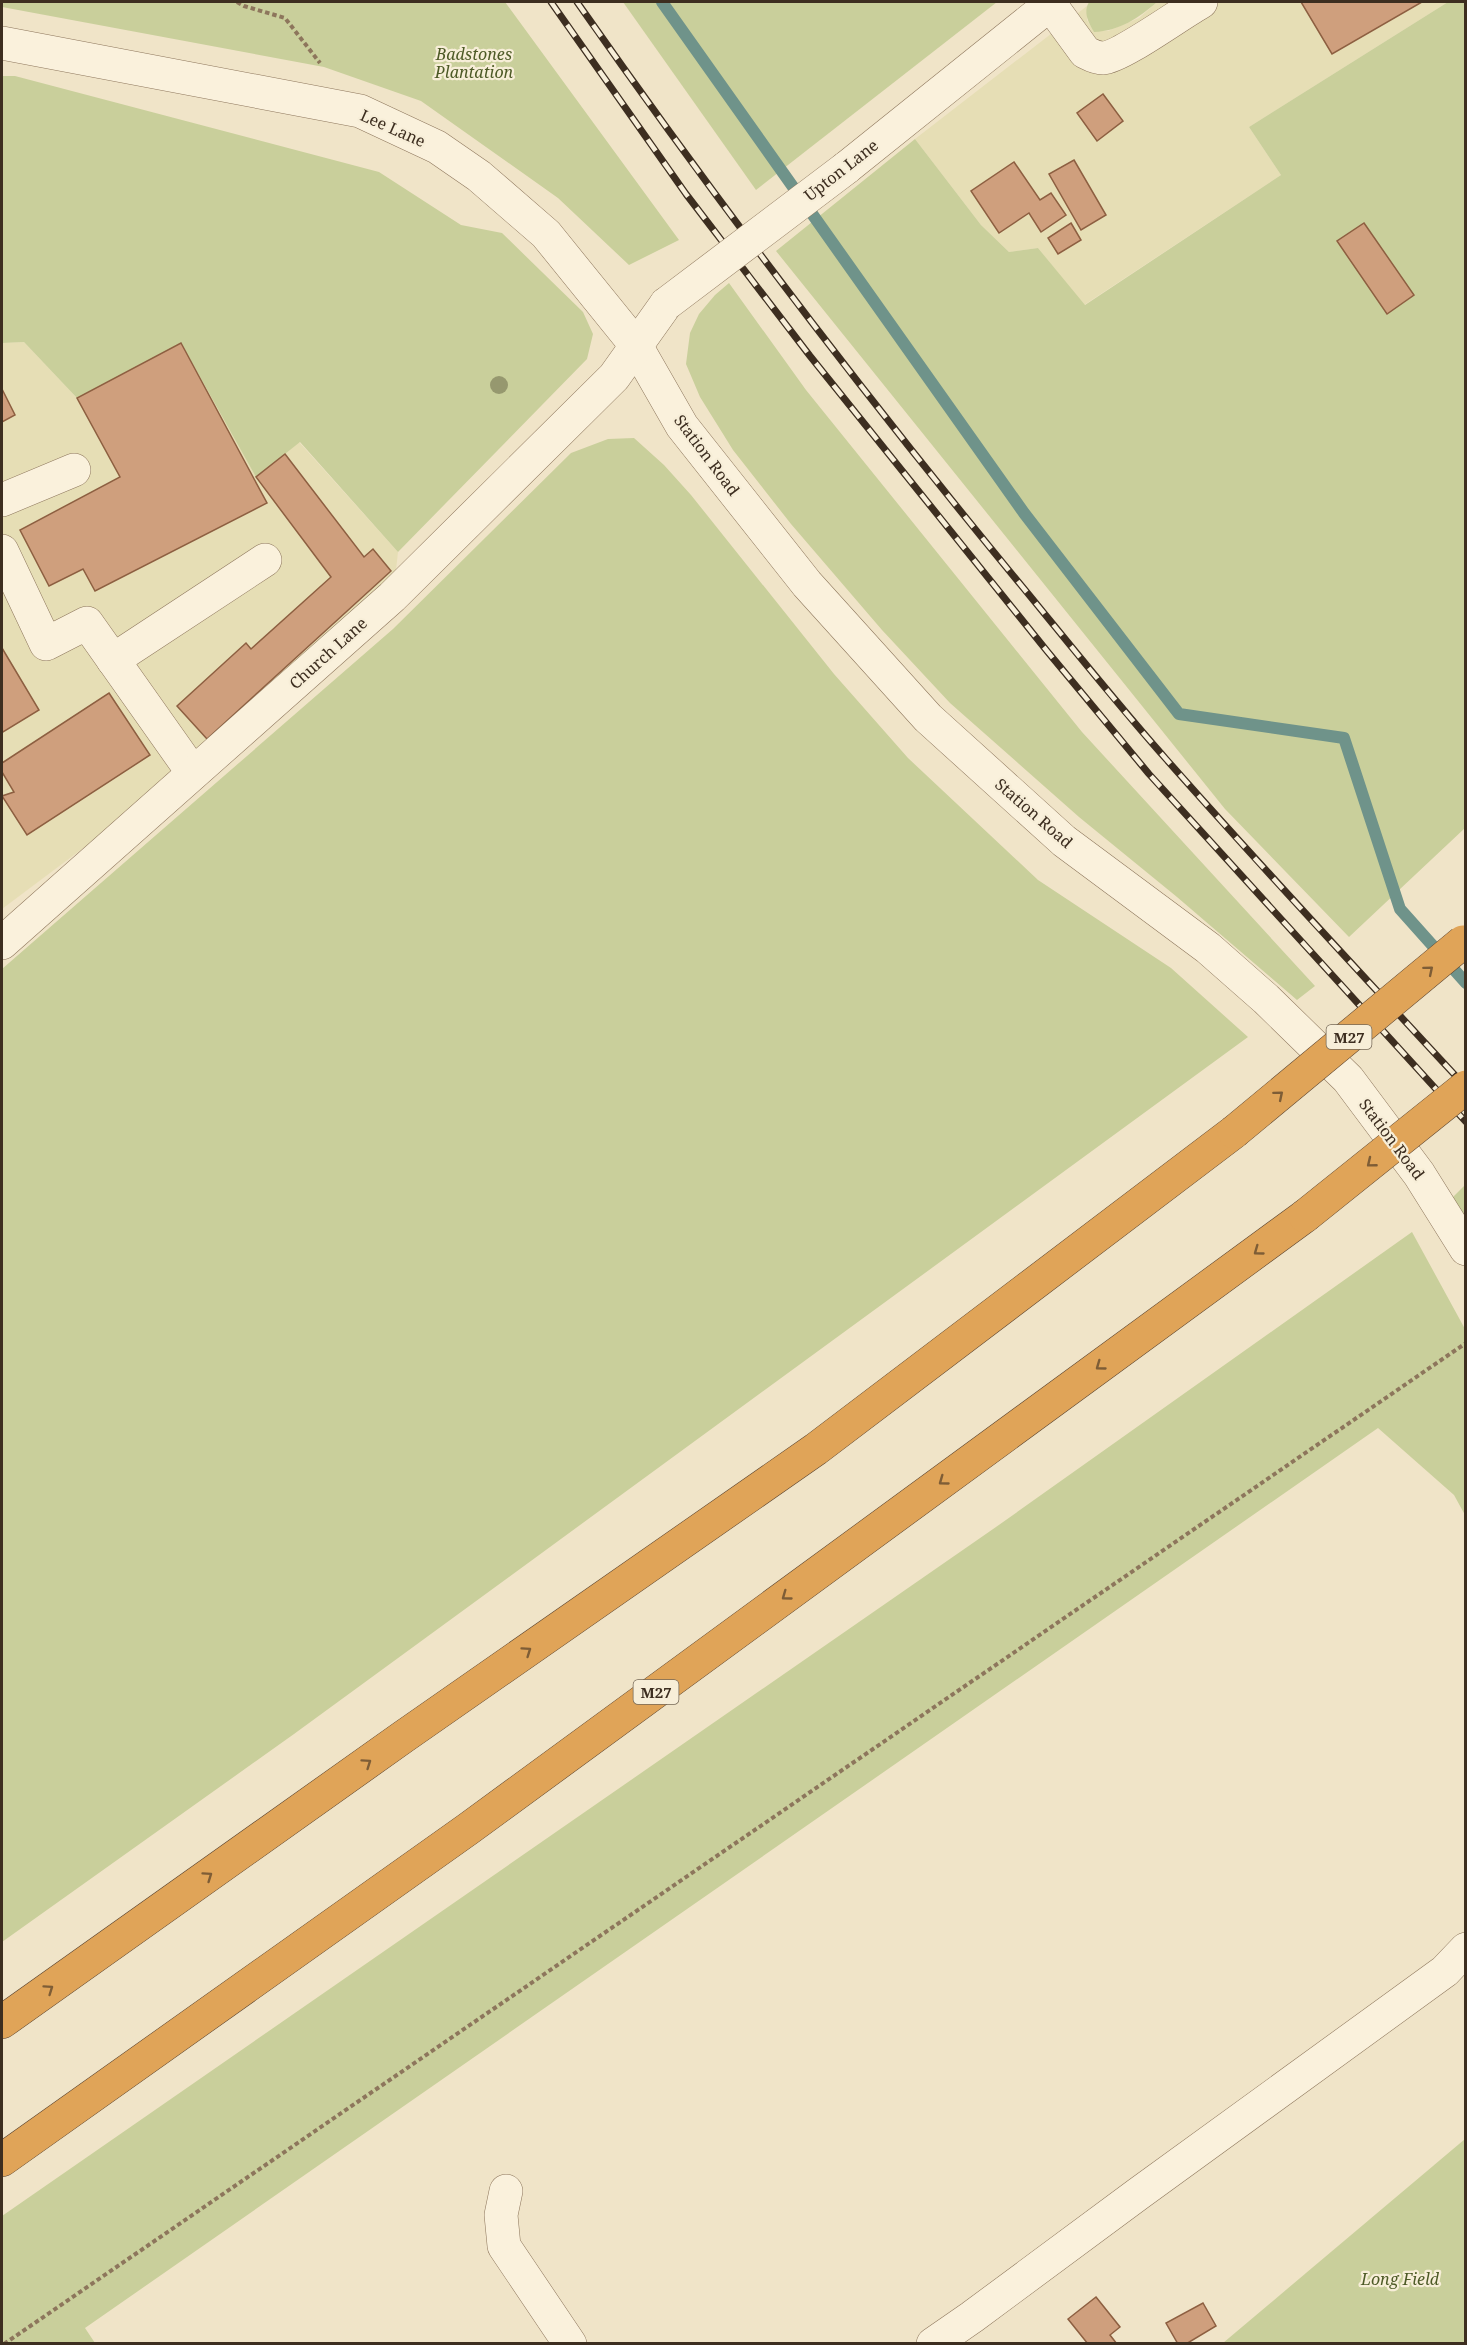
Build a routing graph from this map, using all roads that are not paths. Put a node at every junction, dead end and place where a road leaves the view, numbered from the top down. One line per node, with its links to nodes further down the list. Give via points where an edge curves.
1 (1201, 2): 2 (street, via 1135,44 1105,58 1085,52)
2 (1051, 3): 4 (street, Upton Lane, bridge, via 846,168 666,304)
3 (2, 43): 4 (street, Lee Lane, via 360,111 437,147 479,176 546,234)
4 (635, 344): 10 (street, Church Lane, via 614,377 392,597); 14 (street, Station Road, via 682,426 807,584 928,718 1064,841 1208,948 1348,1079 1419,1174)
5 (74, 470): 6 (street)
6 (2, 500)
7 (2, 551): 9 (street, via 46,644 87,623)
8 (265, 560): 9 (street)
9 (113, 660): 10 (street)
10 (193, 773): 12 (street, Church Lane)
11 (1465, 940): 16 (highway, M27, one-way to 11, bridge, via 816,1449 1234,1132)
12 (2, 943)
13 (1466, 1087): 17 (highway, M27, one-way to 17, bridge, via 1305,1216 468,1829)
14 (1466, 1249)
15 (1466, 1949): 20 (street, via 1445,1971)
16 (2, 2022)
17 (2, 2160)
18 (506, 2191): 19 (street, via 501,2216 504,2246)
19 (570, 2343)
20 (933, 2343)

